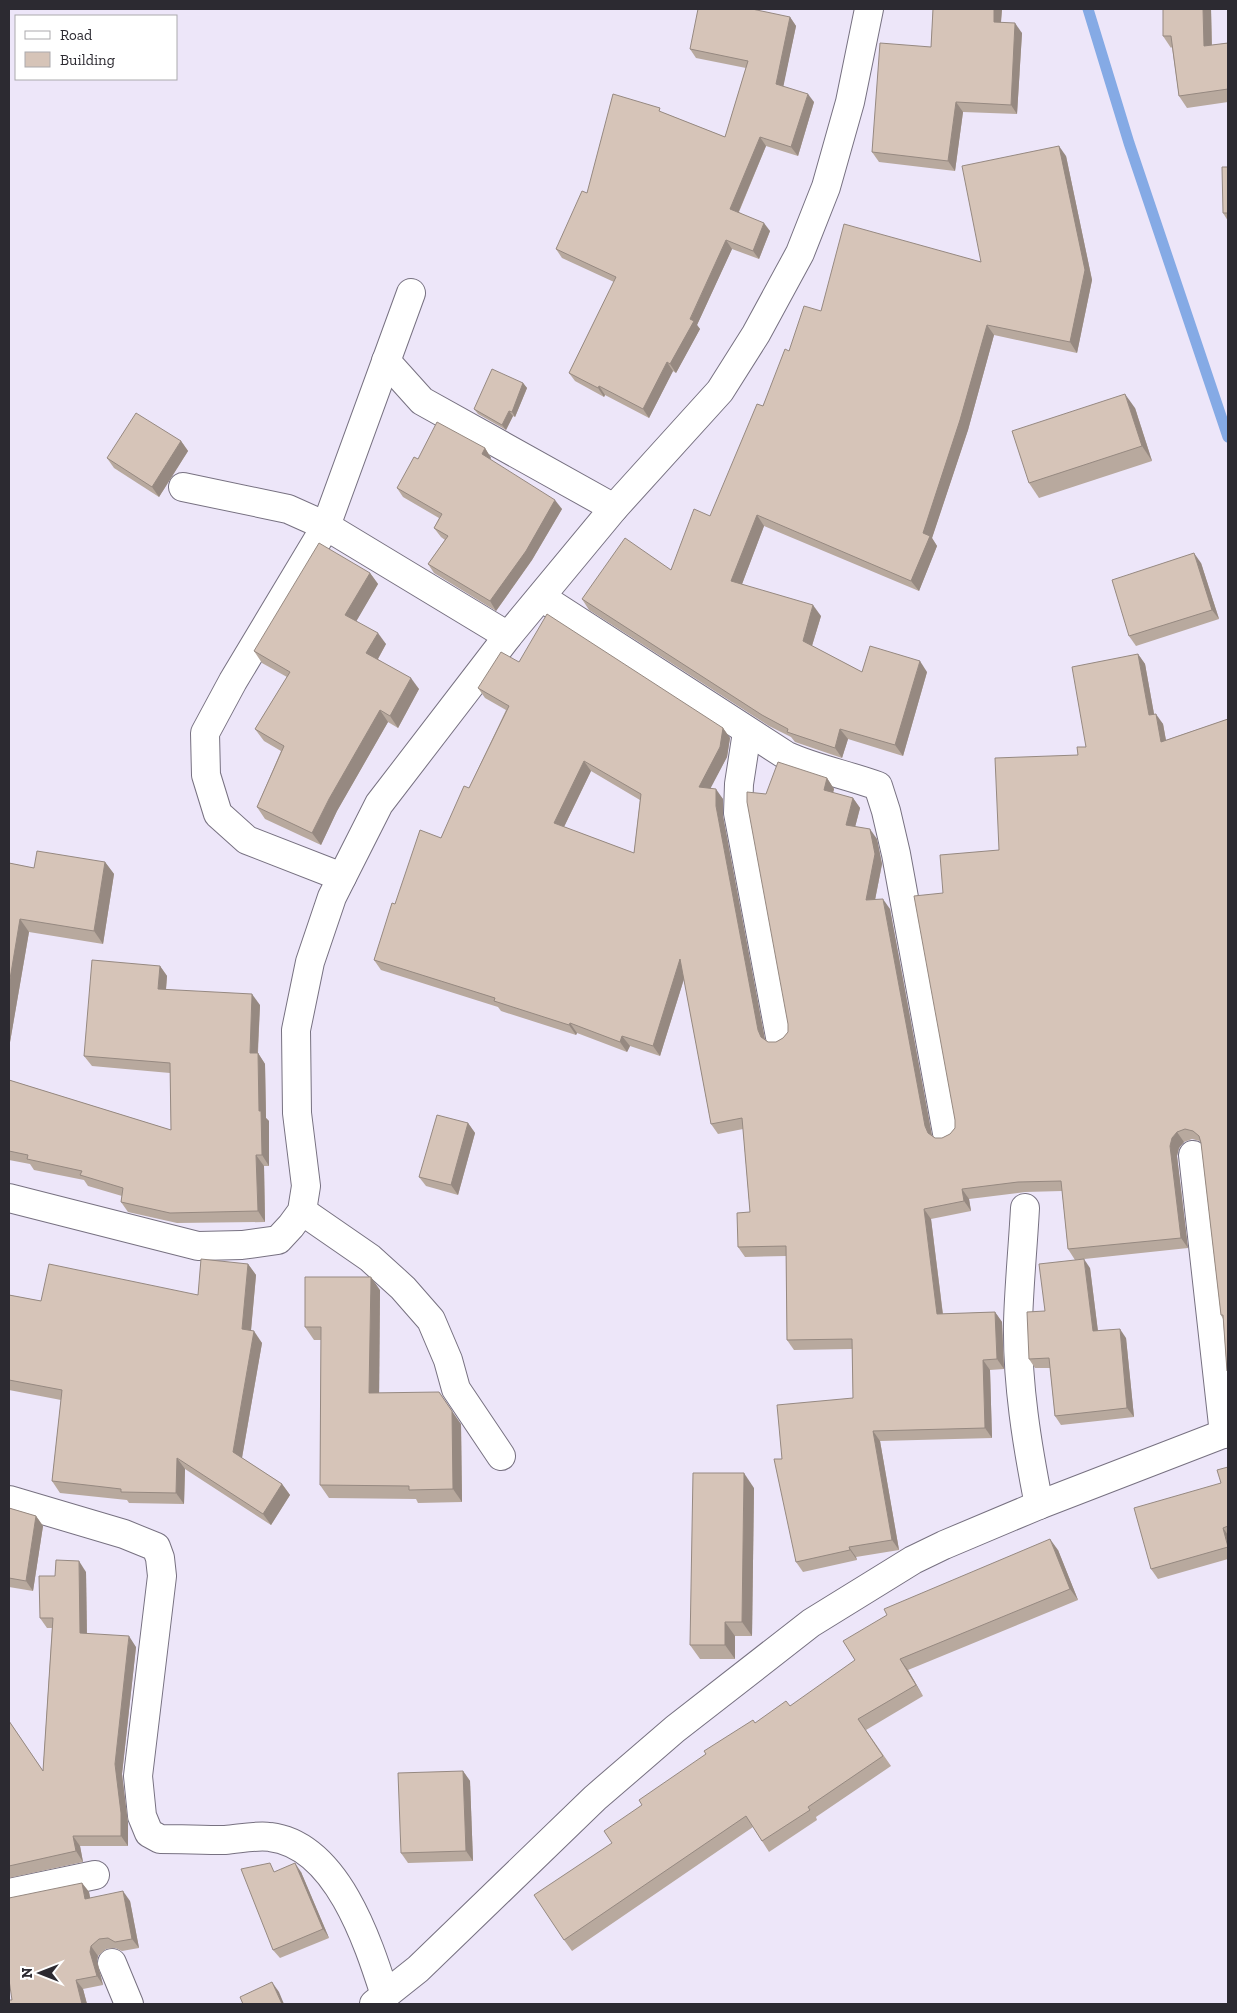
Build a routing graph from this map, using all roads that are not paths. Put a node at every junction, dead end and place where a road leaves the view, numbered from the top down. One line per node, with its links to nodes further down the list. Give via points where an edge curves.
1 (869, 9): 5 (street, via 850,102 826,187 800,252 756,334 720,391)
2 (411, 293): 3 (street)
3 (386, 361): 5 (street, via 422,401); 6 (street)
4 (184, 487): 6 (street, via 288,509)
5 (614, 508): 7 (street)
6 (326, 526): 8 (street); 10 (street, via 232,681 205,733 206,775 218,814 247,840)
7 (540, 597): 8 (street); 9 (street)
8 (508, 636): 10 (street, via 379,804)
9 (747, 732): 11 (street, via 738,813); 12 (street, via 810,766 878,786 896,854)
10 (342, 877): 16 (street, via 310,962 296,1030 297,1113 306,1186)
11 (780, 1037)
12 (947, 1133)
13 (1192, 1154): 17 (street)
14 (9, 1198): 16 (street, via 198,1246 278,1240)
15 (1026, 1208): 20 (street, via 1018,1323 1029,1455)
16 (302, 1211): 18 (street, via 370,1258 431,1320 456,1389)
17 (1226, 1433): 20 (street)
18 (501, 1456)
19 (9, 1500): 24 (street, via 124,1534 156,1547 162,1576 138,1776 142,1816 149,1833 160,1839 270,1837 299,1849 320,1863 360,1922)
20 (1038, 1505): 24 (street, via 913,1560 777,1647 594,1798 418,1969)
21 (95, 1875): 22 (street)
22 (9, 1893)
23 (112, 1963): 25 (street)
24 (380, 2000)
25 (129, 2004)

